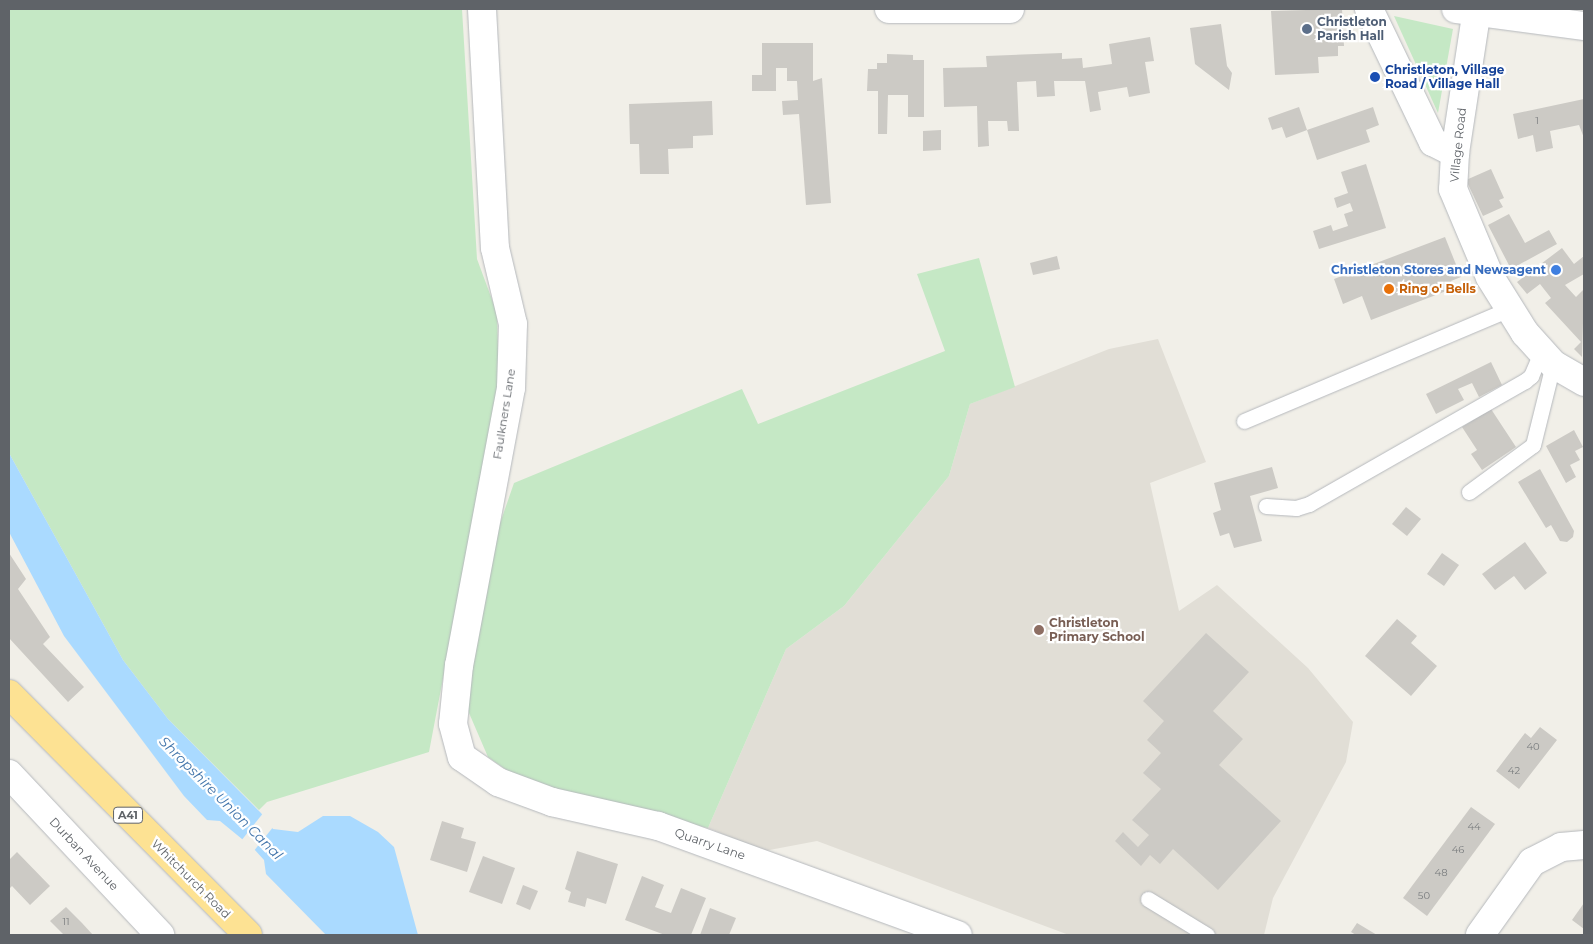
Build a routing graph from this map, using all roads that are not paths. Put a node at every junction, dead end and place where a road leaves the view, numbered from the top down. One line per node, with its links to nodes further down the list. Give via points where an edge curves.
1 (482, 9): 15 (street, Faulkners Lane, via 495,248 513,324 511,388 459,665 453,724)
2 (889, 9): 3 (street)
3 (1010, 9)
4 (1369, 9): 7 (street, via 1433,142)
5 (1470, 10): 6 (street); 7 (street, Village Road)
6 (1584, 26)
7 (1455, 153): 8 (street, Village Road, via 1453,189 1490,277)
8 (1509, 309): 9 (street, Village Road); 11 (lane)
9 (1547, 358): 10 (street, Village Road); 12 (lane, via 1533,445); 13 (lane, via 1525,381 1309,504 1296,508)
10 (1584, 382)
11 (1244, 421)
12 (1469, 492)
13 (1266, 506)
14 (9, 694): 20 (highway, Whitchurch Road / A41)
15 (462, 757): 21 (street, Quarry Lane, via 498,782 552,802 658,826)
16 (9, 774): 19 (street, Durban Avenue)
17 (1584, 845): 23 (street, via 1561,848 1532,862)
18 (1148, 899): 22 (lane)
19 (160, 935)
20 (248, 935)
21 (958, 935)
22 (1206, 935)
23 (1480, 935)

